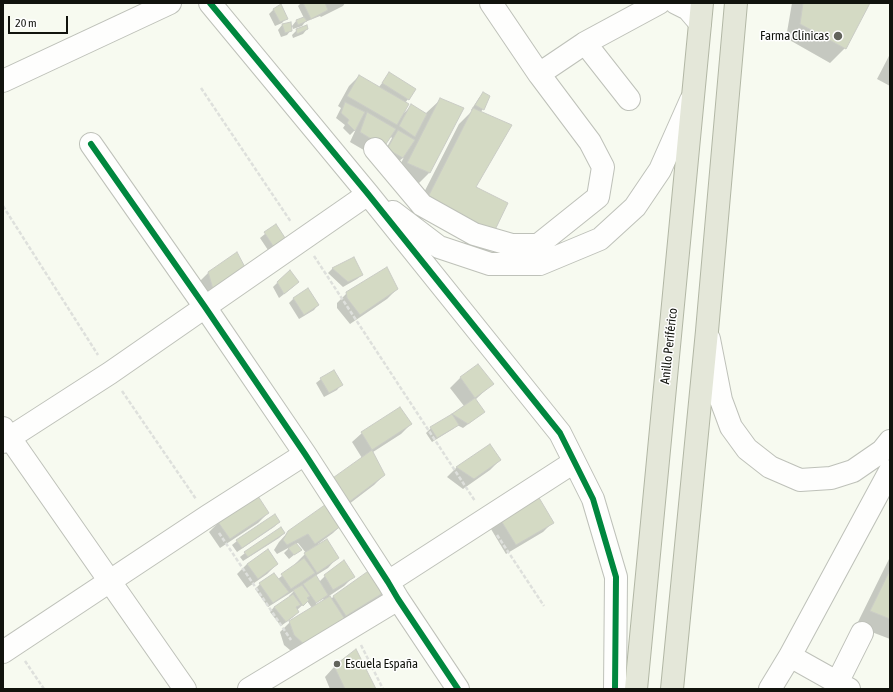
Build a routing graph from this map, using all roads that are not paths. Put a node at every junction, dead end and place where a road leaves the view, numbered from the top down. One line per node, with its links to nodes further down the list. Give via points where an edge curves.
1 (170, 3): 10 (street)
2 (210, 3): 15 (street)
3 (491, 3): 9 (street)
4 (658, 3): 8 (street)
5 (676, 3): 7 (street)
6 (736, 3): 17 (highway)
7 (701, 13): 11 (highway, Anillo Periférico)
8 (585, 43): 9 (street); 12 (street)
9 (539, 74): 14 (street, via 590,142 603,167 598,197 538,245 512,245 474,234 422,205)
10 (3, 81)
11 (694, 95): 15 (street, via 660,170 635,207 600,239 540,264 490,264 439,247); 33 (highway, Anillo Periférico)
12 (629, 99)
13 (91, 144): 16 (street)
14 (375, 148)
15 (368, 194): 16 (street); 21 (street, via 560,433)
16 (205, 307): 18 (street, via 110,373); 20 (street)
17 (707, 330): 19 (street, via 721,400 732,427 747,449 770,467 800,480 831,478 853,471 882,451); 34 (highway)
18 (5, 436): 23 (street)
19 (890, 441)
20 (305, 454): 23 (street); 24 (street)
21 (574, 462): 24 (street, via 486,518); 32 (street, via 593,500 616,577)
22 (890, 471): 27 (street)
23 (110, 581): 26 (street); 29 (street)
24 (393, 590): 30 (street, via 351,627); 31 (street)
25 (862, 633): 28 (street)
26 (3, 652)
27 (790, 656): 28 (street); 35 (street)
28 (843, 686)
29 (185, 689)
30 (249, 689)
31 (458, 689)
32 (615, 689)
33 (636, 689)
34 (672, 689)
35 (770, 689)

